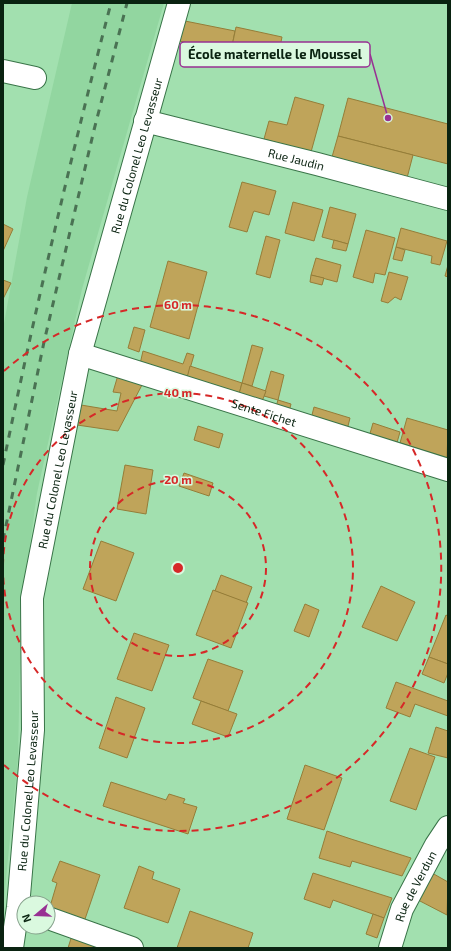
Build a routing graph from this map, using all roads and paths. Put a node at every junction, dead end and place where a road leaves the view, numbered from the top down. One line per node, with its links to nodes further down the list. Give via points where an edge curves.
1 (179, 3): 4 (street, Rue du Colonel Leo Levasseur)
2 (3, 70): 3 (street)
3 (35, 78)
4 (145, 121): 5 (street, Rue Jaudin); 6 (street, Rue du Colonel Leo Levasseur)
5 (448, 200)
6 (80, 354): 7 (street, Sente Fichet); 9 (street, Rue du Colonel Leo Levasseur, via 32,598 34,730)
7 (448, 470)
8 (448, 828): 13 (street, Rue de Verdun, via 436,845 402,909)
9 (15, 905): 11 (street, Rue du Colonel Leo Levasseur)
10 (56, 921): 12 (street)
11 (12, 948)
12 (132, 948)
13 (390, 948)

